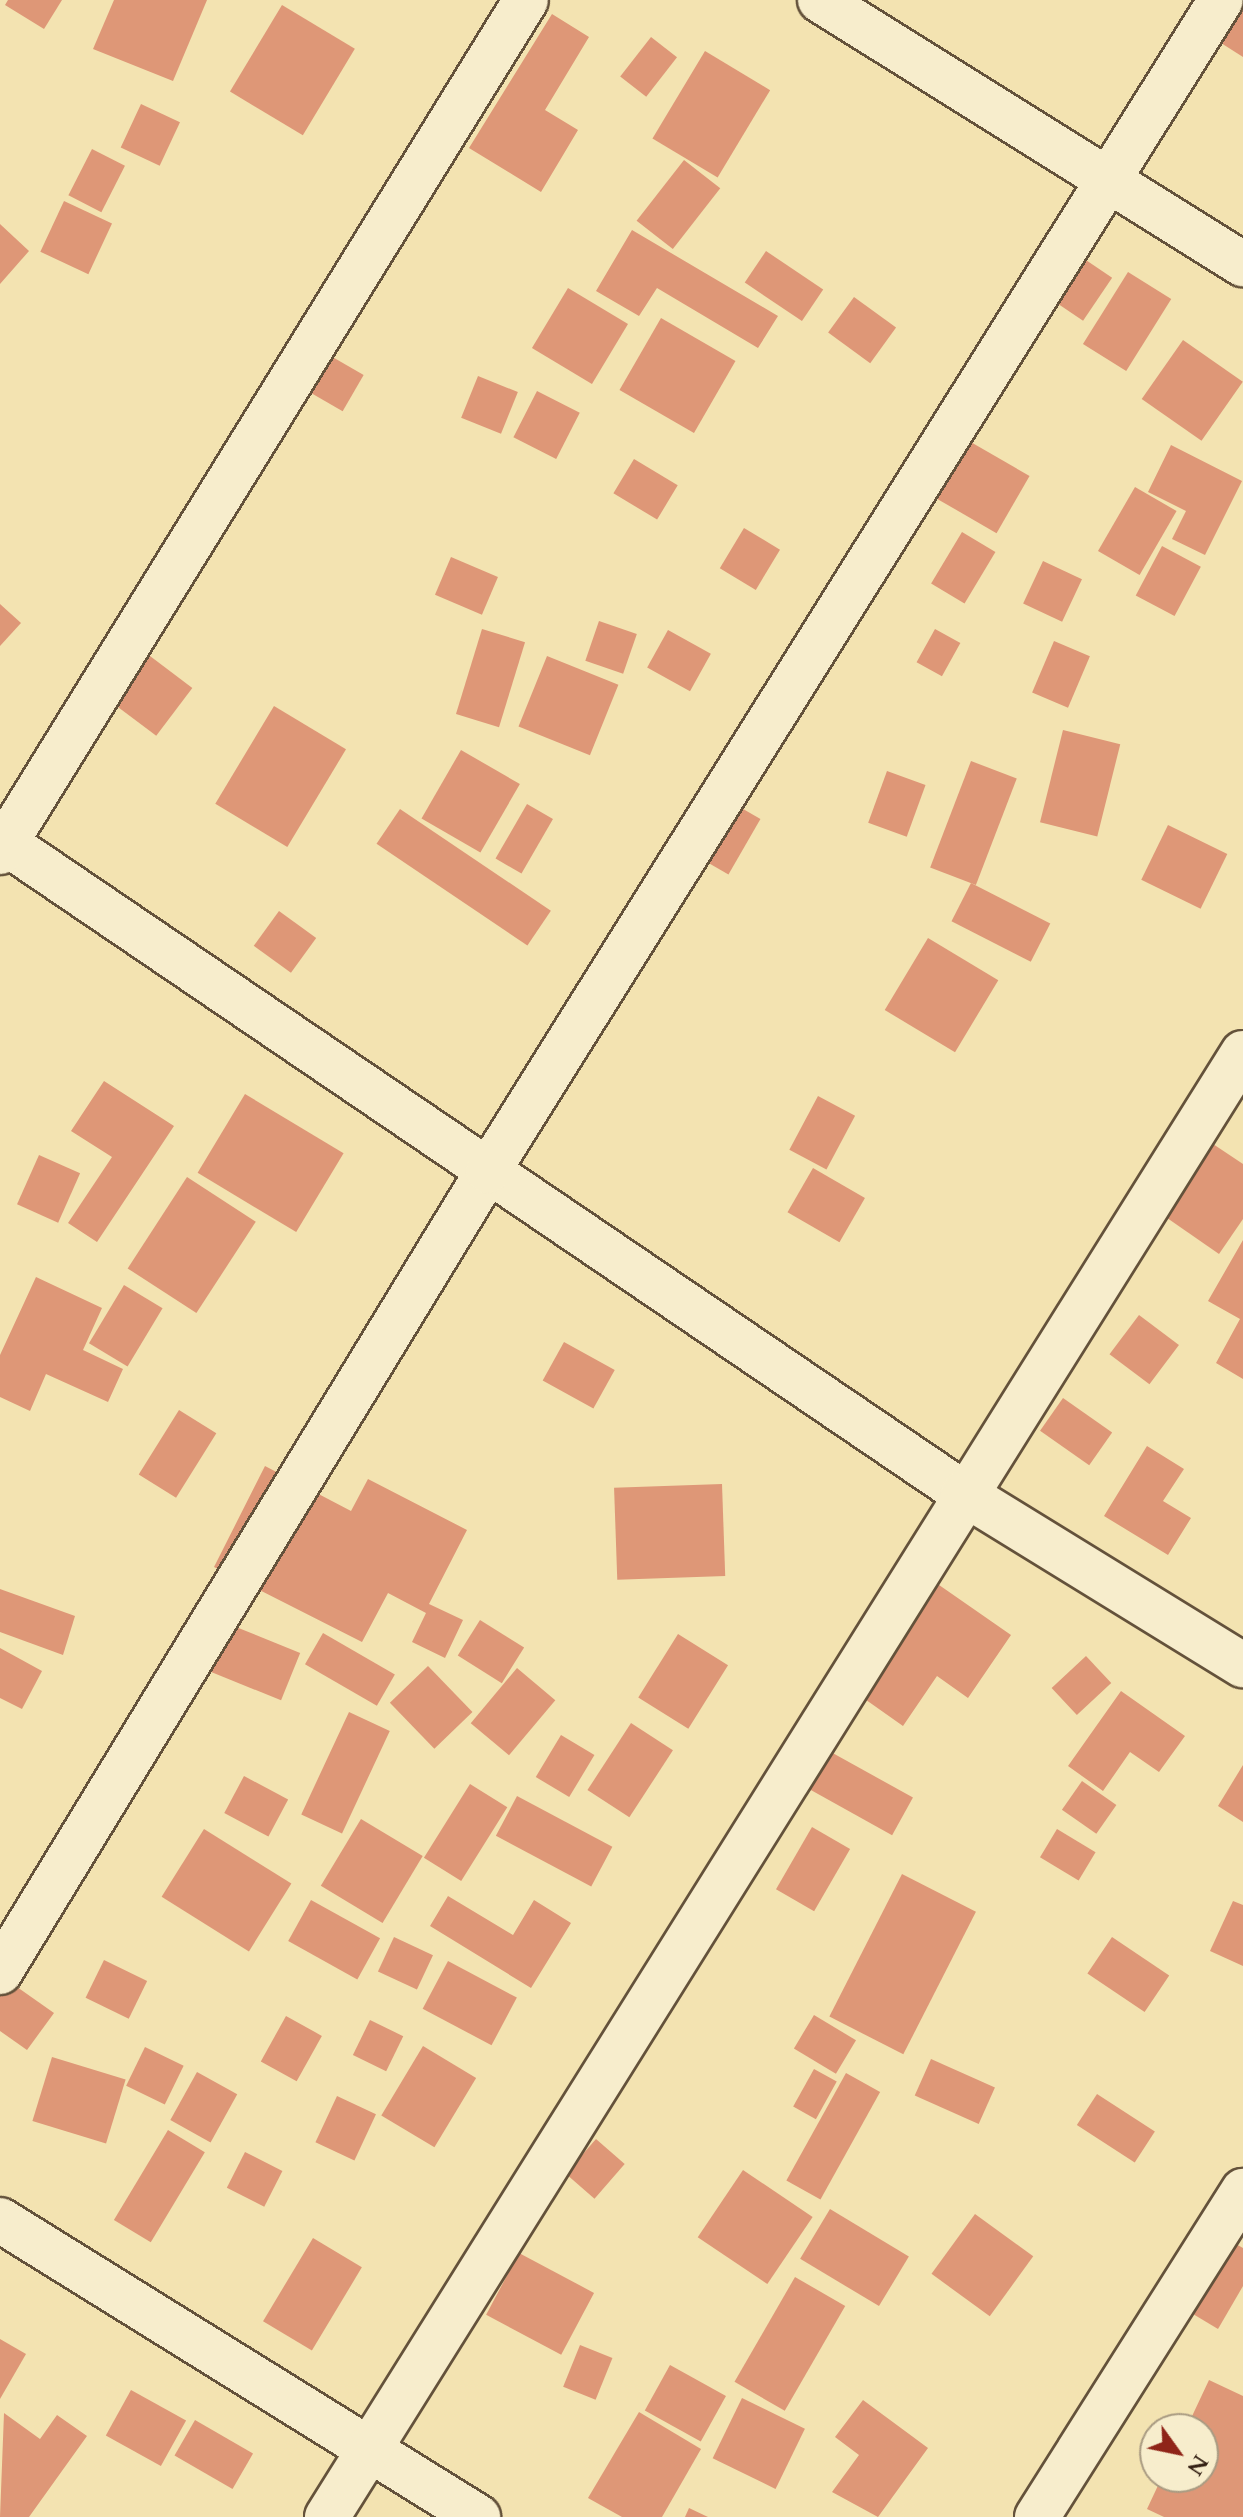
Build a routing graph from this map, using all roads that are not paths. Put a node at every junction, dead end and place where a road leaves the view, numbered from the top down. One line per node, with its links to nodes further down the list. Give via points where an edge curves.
1 (526, 0): 6 (street)
2 (820, 0): 4 (street)
3 (1221, 0): 4 (street)
4 (1112, 182): 5 (street); 8 (street)
5 (1243, 264)
6 (2, 845): 8 (street)
7 (1243, 1053): 9 (street)
8 (488, 1171): 9 (street); 11 (street)
9 (963, 1493): 10 (street); 14 (street)
10 (1243, 1665)
11 (0, 1972)
12 (1243, 2191): 17 (street)
13 (0, 2220): 14 (street)
14 (371, 2447): 15 (street); 16 (street)
15 (327, 2517)
16 (478, 2517)
17 (1037, 2517)

